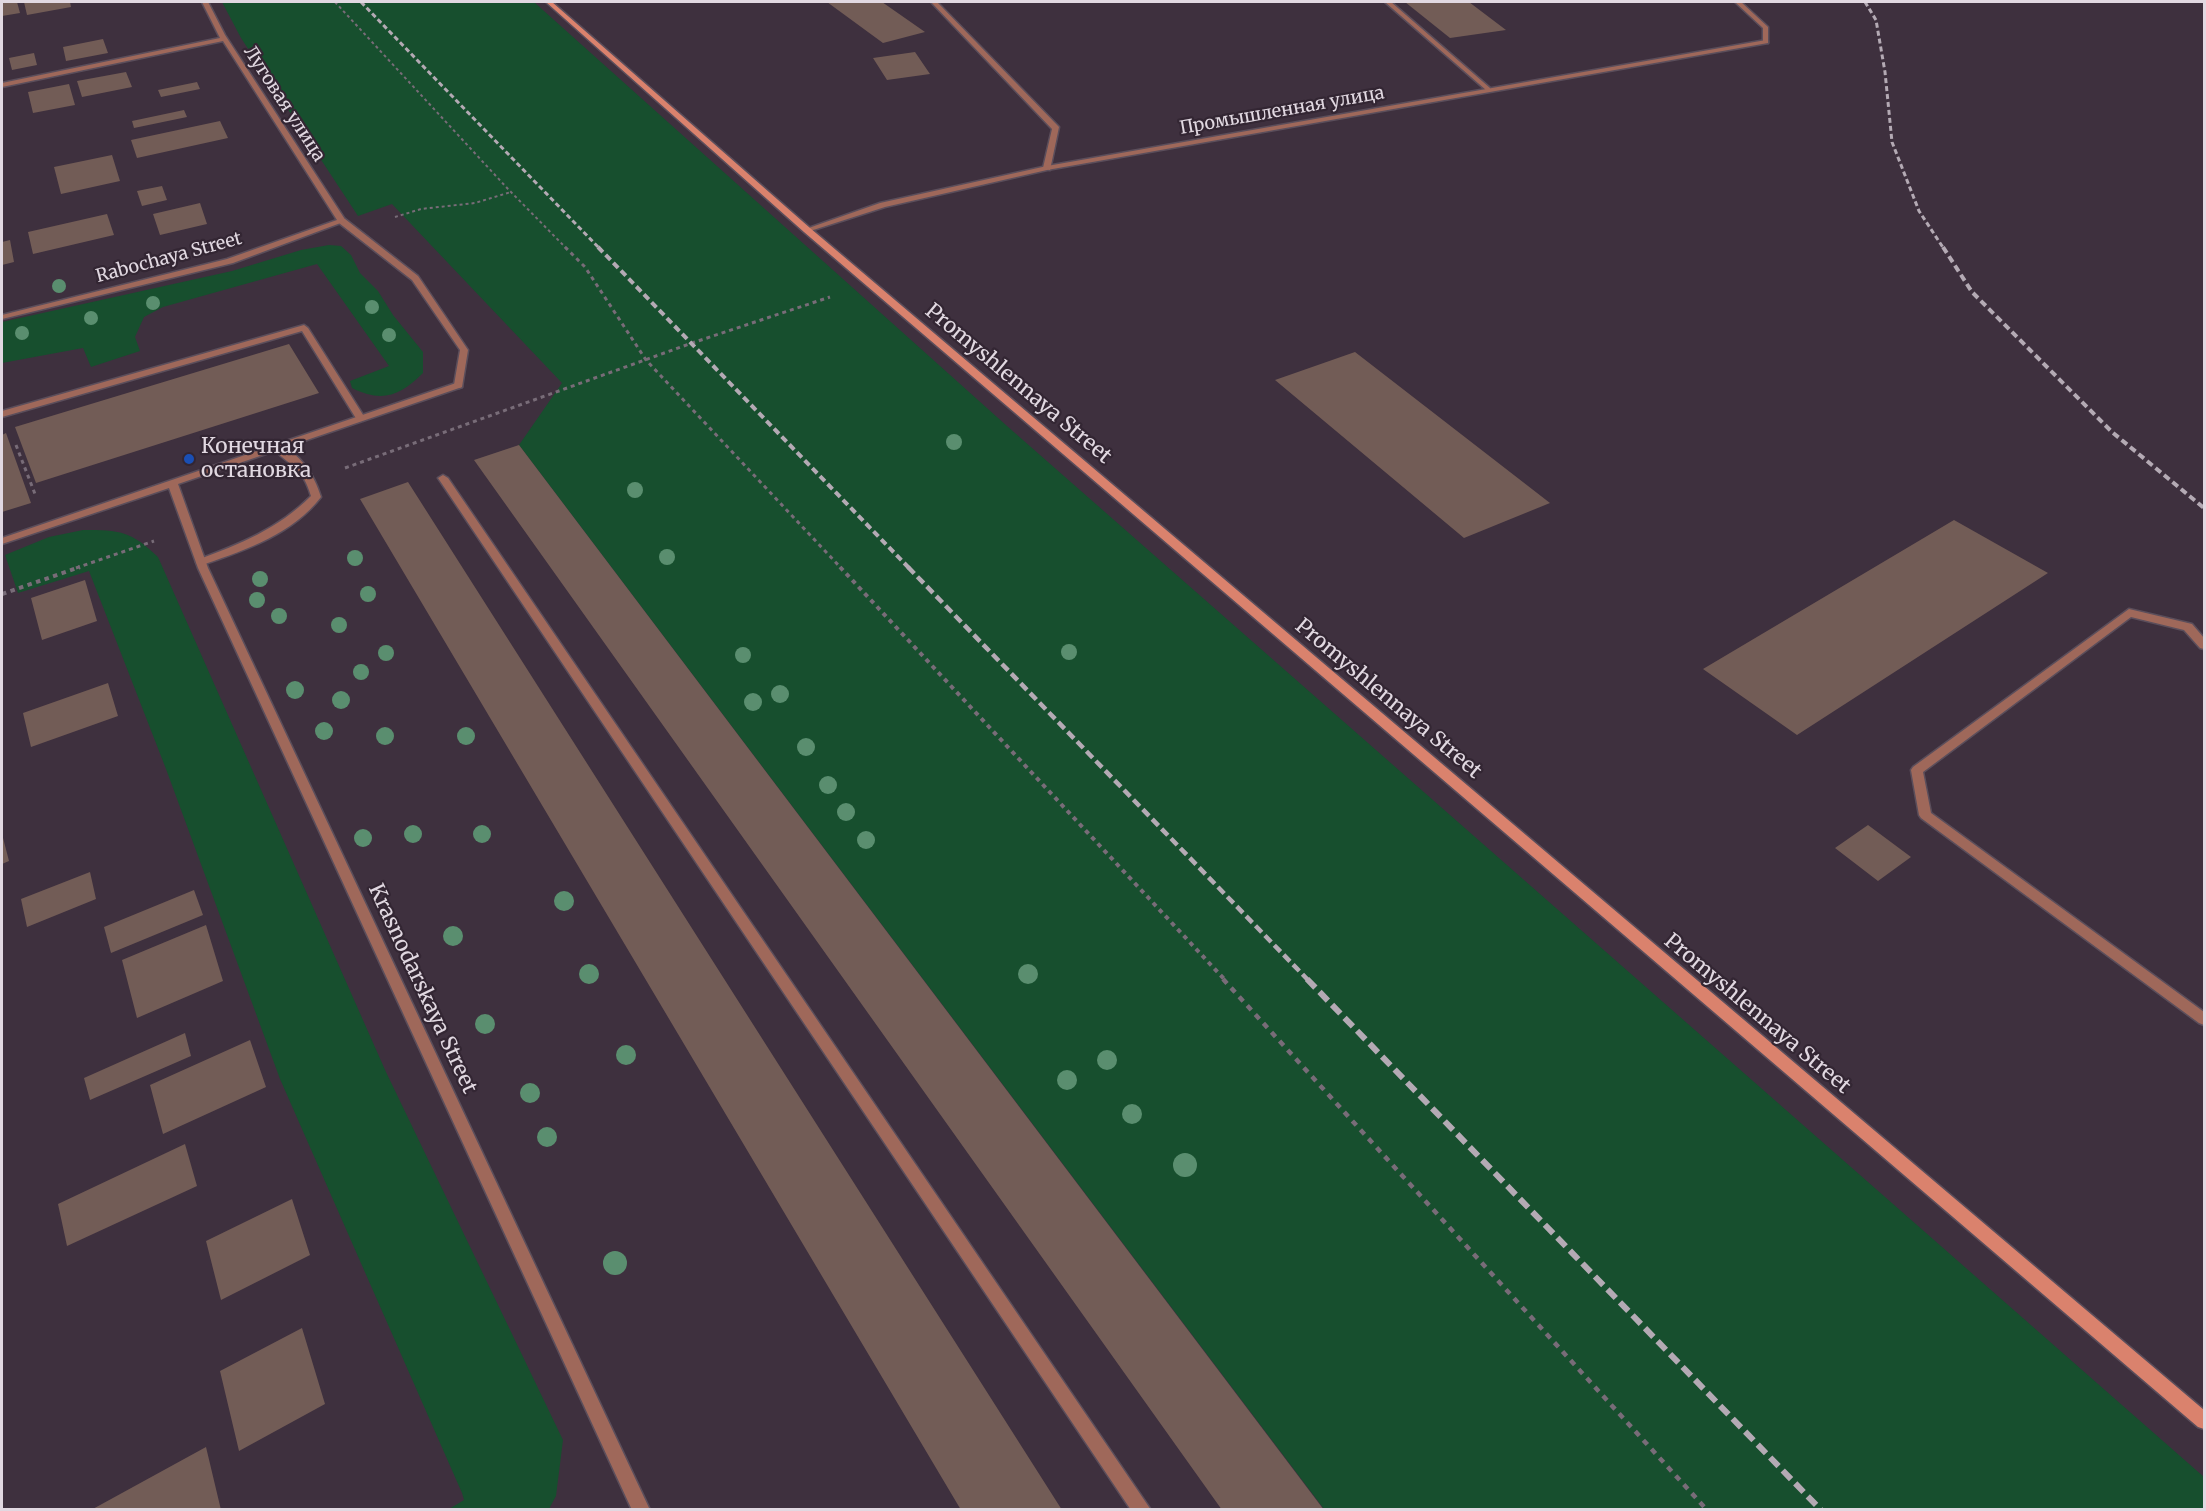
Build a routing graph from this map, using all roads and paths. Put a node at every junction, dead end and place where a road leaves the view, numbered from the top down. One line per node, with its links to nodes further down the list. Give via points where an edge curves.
1 (205, 2): 7 (street, Луговая улица)
2 (335, 2): 11 (path)
3 (549, 2): 13 (street, Promyshlennaya Street)
4 (934, 2): 10 (street, via 1056,129)
5 (1388, 2): 9 (street)
6 (1738, 2): 9 (street, Промышленная улица, via 1766,28 1766,42)
7 (224, 39): 8 (street); 12 (street, Луговая улица)
8 (2, 85)
9 (1488, 89): 10 (street, Промышленная улица)
10 (1047, 168): 13 (street, Промышленная улица, via 883,205)
11 (511, 192): 14 (path, via 475,202 421,209); 17 (path, via 585,267)
12 (342, 221): 14 (street, Луговая улица); 16 (street, Rabochaya Street, via 230,261)
13 (807, 230): 15 (street, Promyshlennaya Street)
14 (354, 231): 19 (street, Луговая улица, via 416,278 464,350 459,385)
15 (870, 284): 17 (path); 31 (street, Promyshlennaya Street)
16 (2, 317)
17 (646, 360): 22 (path); 34 (path, via 1138,885)
18 (3, 414): 19 (street, via 304,328); 24 (path)
19 (360, 418): 20 (street)
20 (276, 447): 22 (street, via 295,460); 23 (street)
21 (443, 478): 33 (street)
22 (312, 480): 27 (street, via 315,497 295,519 253,544)
23 (172, 483): 25 (street, Krasnodarskaya Street); 26 (street)
24 (38, 501)
25 (190, 528): 27 (street, Krasnodarskaya Street); 28 (path)
26 (2, 541)
27 (201, 562): 32 (street, Krasnodarskaya Street)
28 (2, 594)
29 (2205, 645): 30 (street, via 2188,627 2129,613 1917,770 1925,815)
30 (2205, 1019)
31 (2205, 1421)
32 (641, 1509)
33 (1142, 1509)
34 (1707, 1509)

